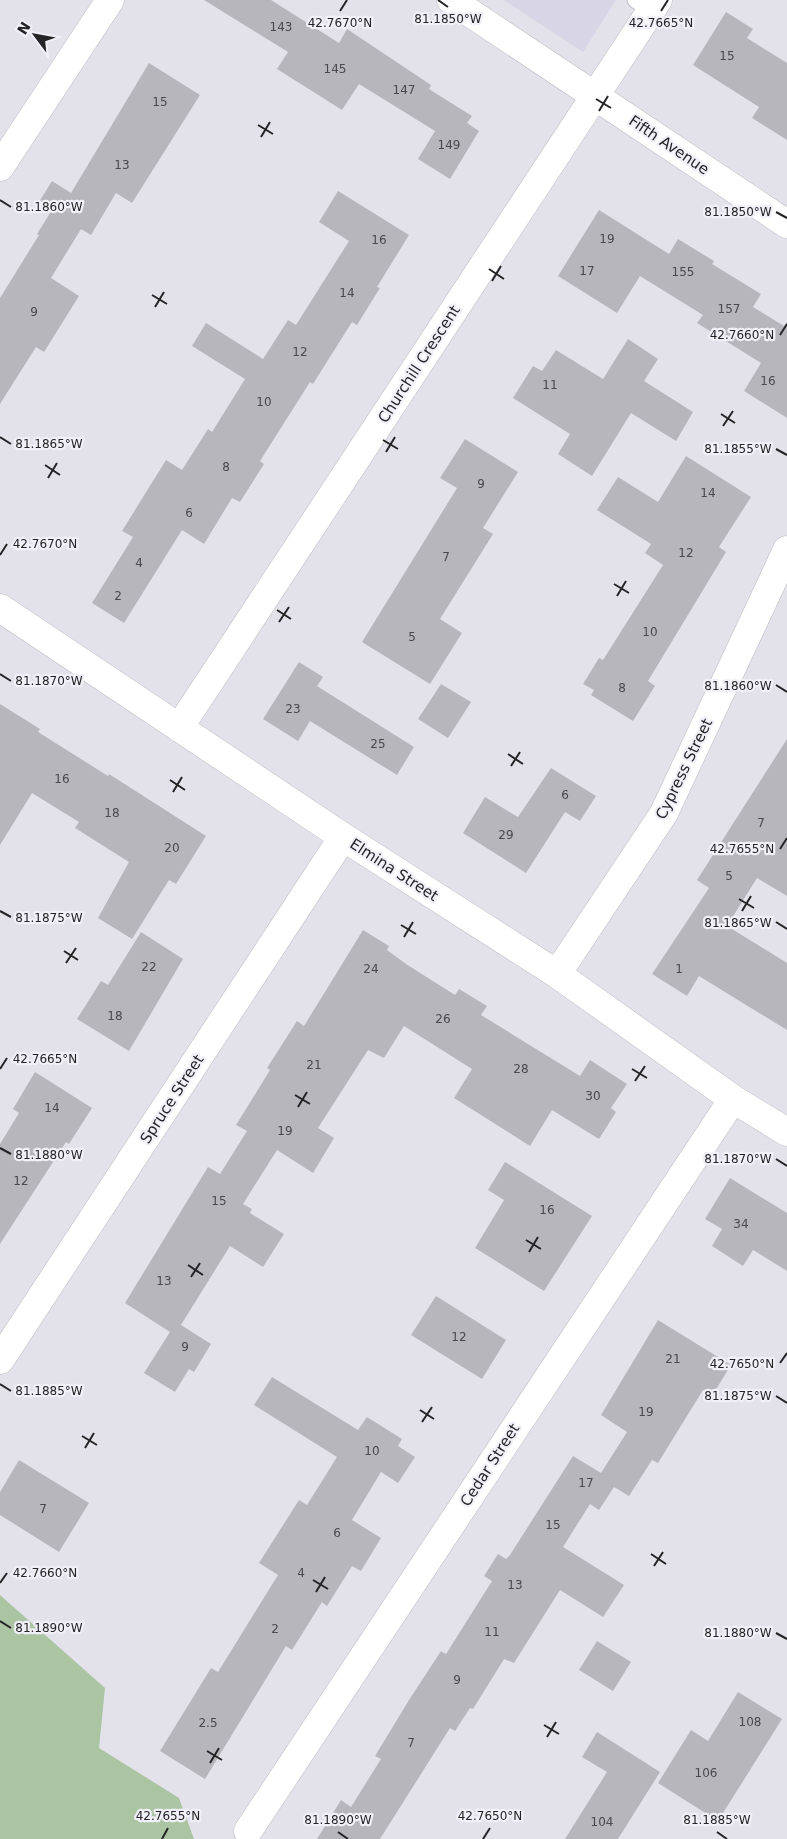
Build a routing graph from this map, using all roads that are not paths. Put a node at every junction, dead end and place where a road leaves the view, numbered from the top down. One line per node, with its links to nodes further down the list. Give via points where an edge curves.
1 (110, 0): 5 (street)
2 (451, 0): 4 (street, Fifth Avenue)
3 (648, 4): 4 (street, Churchill Crescent)
4 (595, 96): 6 (street, Fifth Avenue); 9 (street, Churchill Crescent)
5 (0, 167)
6 (787, 224)
7 (787, 550): 11 (street, Cypress Street, via 664,813)
8 (0, 608): 9 (street, Elmina Street)
9 (179, 728): 10 (street, Elmina Street)
10 (343, 837): 11 (street, Elmina Street); 14 (street, Spruce Street)
11 (557, 974): 12 (street, Elmina Street)
12 (733, 1099): 13 (street, Elmina Street); 15 (street, Cedar Street)
13 (787, 1132)
14 (0, 1360)
15 (248, 1831)

